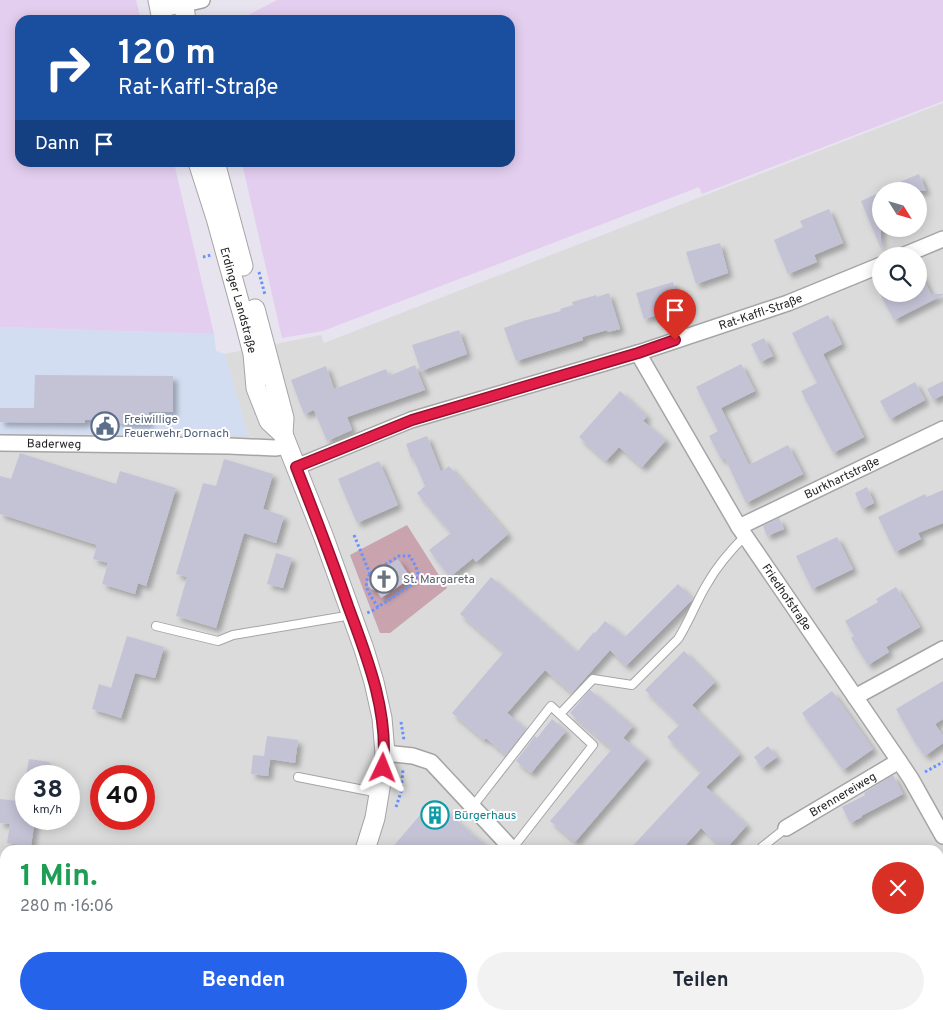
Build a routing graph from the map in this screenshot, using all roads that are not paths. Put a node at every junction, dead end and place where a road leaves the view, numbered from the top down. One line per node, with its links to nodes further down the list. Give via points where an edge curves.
1 (202, 0): 2 (street)
2 (184, 8): 3 (street)
3 (159, 10)
4 (200, 167): 11 (street, Erdinger Landstraße, via 245,323 256,388 269,421)
5 (216, 167): 11 (street, Erdinger Landstraße, via 284,418)
6 (943, 239): 7 (street)
7 (924, 247)
8 (872, 269): 9 (street, Rat-Kaffl-Straße, via 788,303)
9 (638, 353): 13 (street, Rat-Kaffl-Straße, via 412,420); 14 (street, Friedhofstraße)
10 (943, 429): 14 (street, Burkhartstraße)
11 (285, 440): 12 (street, Baderweg, via 275,448); 13 (street, Erdinger Landstraße)
12 (0, 443)
13 (296, 467): 15 (street, Erdinger Landstraße)
14 (742, 531): 18 (street, Friedhofstraße); 19 (lane, via 714,571 678,639 632,685 592,679)
15 (352, 615): 16 (lane, via 218,641); 20 (street, Erdinger Landstraße, via 374,682)
16 (156, 626)
17 (943, 650): 18 (street)
18 (855, 697): 21 (street, Friedhofstraße)
19 (560, 714): 24 (lane, via 551,706); 29 (lane, via 594,745)
20 (385, 753): 23 (street, Erdinger Landstraße); 24 (street, via 432,762)
21 (899, 760): 25 (street, Brennereiweg); 26 (street, Friedhofstraße)
22 (298, 778): 23 (lane)
23 (379, 793): 27 (street, Erdinger Landstraße)
24 (473, 806): 28 (street)
25 (786, 828): 30 (lane)
26 (943, 836)
27 (367, 845)
28 (509, 845)
29 (516, 845)
30 (765, 845)

